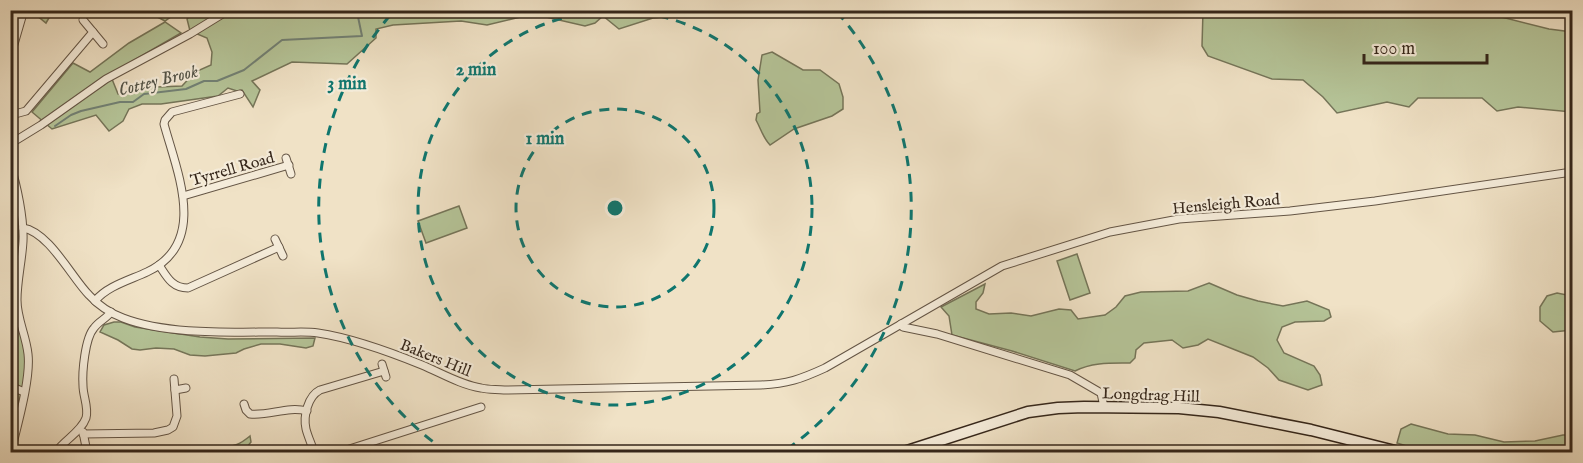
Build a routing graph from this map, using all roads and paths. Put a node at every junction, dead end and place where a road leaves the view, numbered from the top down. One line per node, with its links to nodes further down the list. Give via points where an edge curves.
1 (24, 10): 6 (street)
2 (229, 10): 9 (street, via 106,79)
3 (83, 20): 4 (street)
4 (93, 32): 5 (street); 8 (street, via 26,111)
5 (103, 44)
6 (10, 58)
7 (240, 94): 13 (street, via 172,112 165,120)
8 (10, 113)
9 (10, 144)
10 (10, 164): 14 (street)
11 (1572, 172): 21 (street, Hensleigh Road, via 1375,201 1179,219 1110,232 1002,266)
12 (291, 174): 13 (street, Tyrrell Road, via 287,161)
13 (183, 196): 18 (street, via 183,230)
14 (23, 228): 19 (street, Bakers Hill, via 60,256); 27 (street, via 17,302 28,354)
15 (275, 240): 16 (street)
16 (279, 247): 17 (street); 18 (street, via 188,288 174,285)
17 (283, 256)
18 (159, 266): 19 (street, via 105,292)
19 (95, 301): 20 (street, Bakers Hill)
20 (111, 312): 21 (street, Bakers Hill, via 140,323 197,331 317,333 383,350 466,384 504,390 781,384 825,369); 34 (street, via 88,338 82,383 87,416)
21 (901, 324): 31 (street, via 1070,375 1101,393)
22 (384, 371): 33 (street, via 316,392)
23 (174, 379): 26 (street)
24 (10, 386): 27 (street)
25 (186, 388): 26 (street)
26 (175, 390): 34 (street, via 177,416 168,430)
27 (24, 392): 35 (street)
28 (469, 402): 32 (street)
29 (244, 405): 33 (street, via 250,414 285,409)
30 (481, 407): 32 (street)
31 (1104, 407): 40 (main road, Longdrag Hill, via 1028,412); 41 (main road, Longdrag Hill, via 1219,412)
32 (471, 410): 39 (street)
33 (307, 411): 38 (street, via 306,427)
34 (81, 431): 36 (street); 37 (street)
35 (11, 453)
36 (56, 453)
37 (87, 453)
38 (314, 453)
39 (340, 453)
40 (904, 453)
41 (1399, 453)

